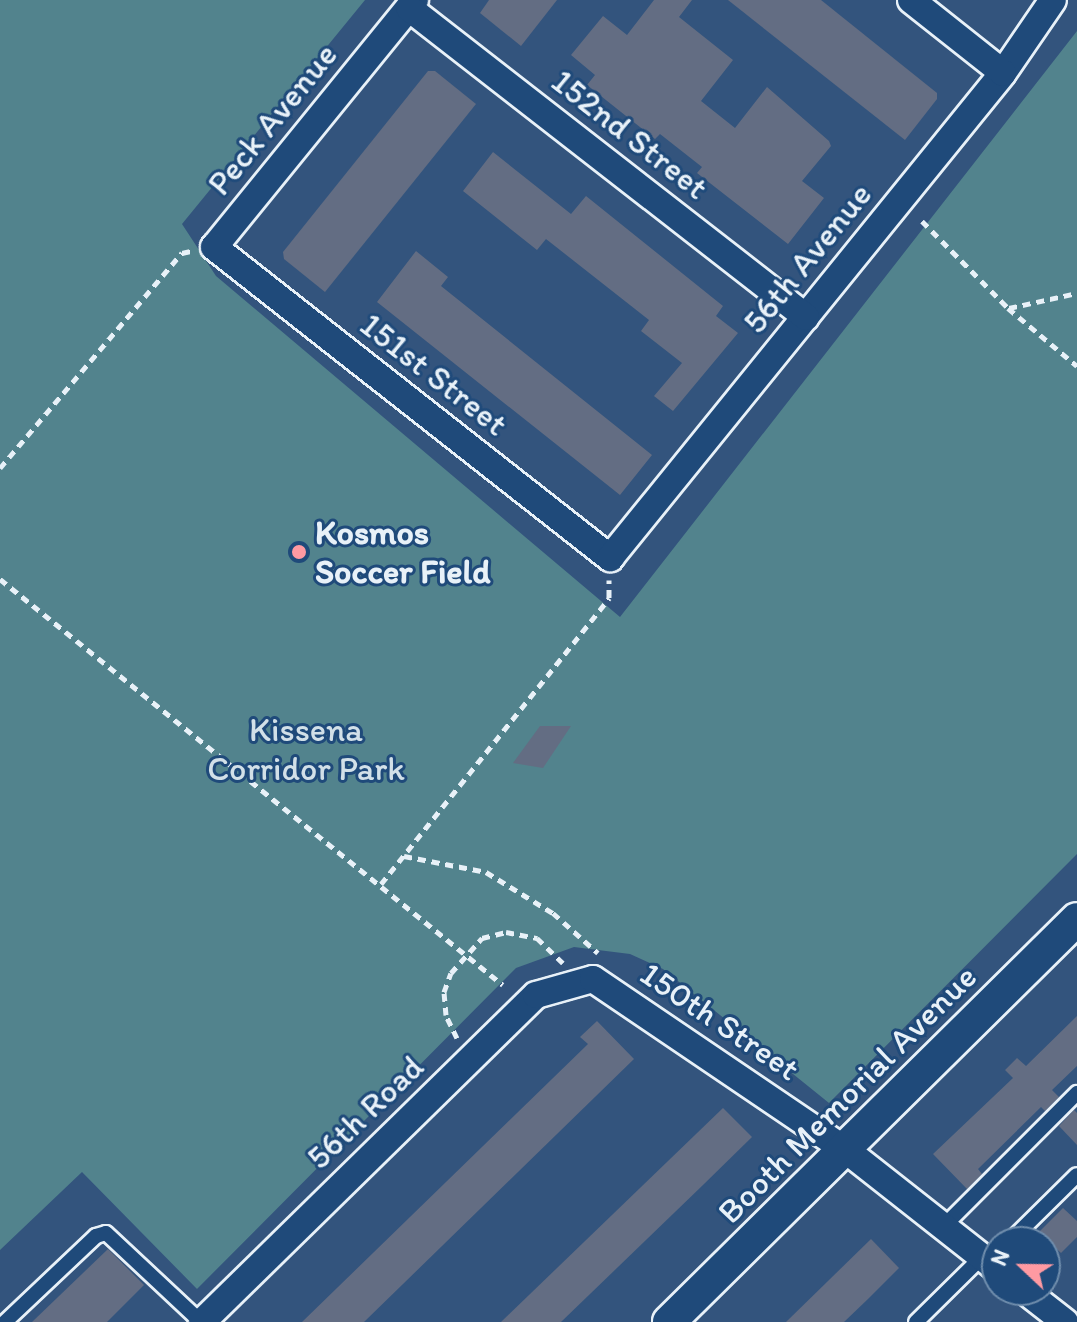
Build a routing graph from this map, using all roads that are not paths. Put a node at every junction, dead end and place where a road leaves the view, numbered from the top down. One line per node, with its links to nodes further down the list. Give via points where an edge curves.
1 (911, 0): 4 (street)
2 (1053, 0): 4 (street, 56th Avenue)
3 (407, 3): 5 (street, Peck Avenue); 6 (street, 152nd Street)
4 (1003, 73): 6 (street, 56th Avenue)
5 (214, 247): 7 (street, 151st Street)
6 (806, 317): 7 (street, 56th Avenue)
7 (610, 558)
8 (1077, 919): 11 (street, Booth Memorial Avenue)
9 (588, 971): 11 (street, 150th Street); 19 (street, 56th Road, via 536,995)
10 (1077, 1093): 14 (lane)
11 (846, 1150): 14 (street, 150th Street); 20 (street, Booth Memorial Avenue)
12 (1077, 1175): 13 (lane)
13 (1025, 1226)
14 (943, 1227): 15 (street, 150th Street)
15 (981, 1254)
16 (981, 1269): 21 (lane)
17 (1044, 1306): 22 (street)
18 (5, 1322): 19 (lane, via 96,1236 106,1233)
19 (202, 1322)
20 (669, 1322)
21 (916, 1322)
22 (1065, 1322)

